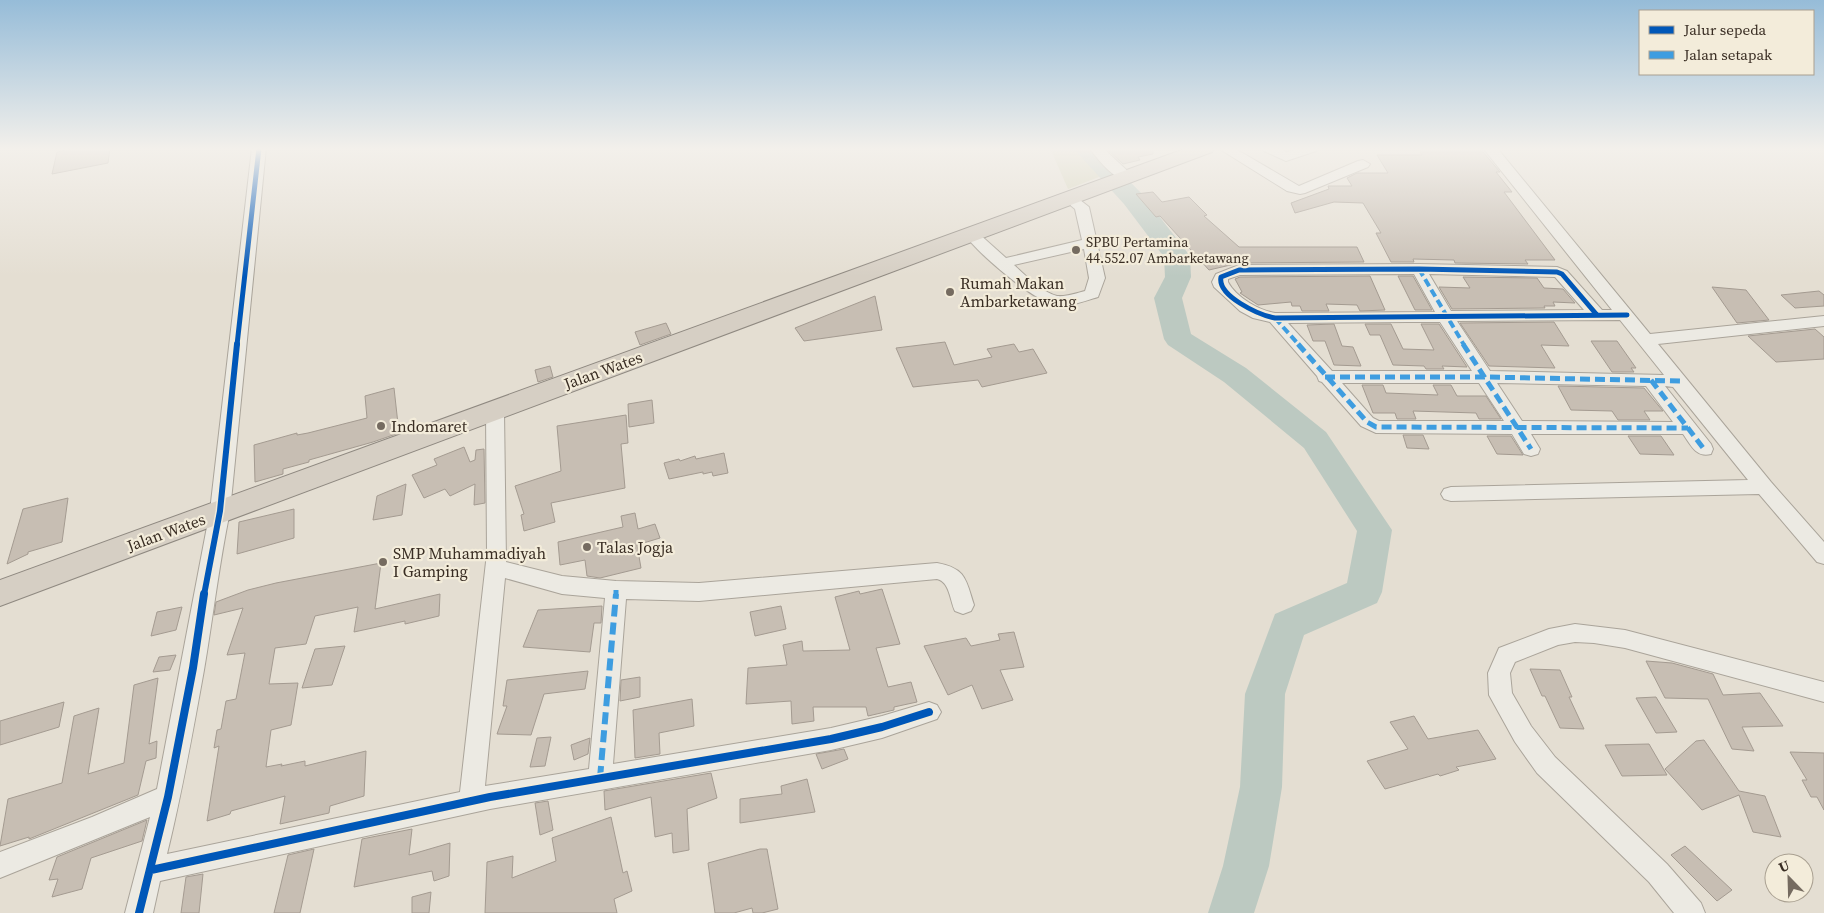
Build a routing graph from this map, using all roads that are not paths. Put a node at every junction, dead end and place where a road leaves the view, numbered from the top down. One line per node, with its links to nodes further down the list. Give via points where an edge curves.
1 (255, 191): 26 (street)
2 (1091, 191): 4 (highway, Jalan Wates)
3 (1525, 191): 10 (street)
4 (1070, 199): 5 (highway, Jalan Wates); 6 (street, via 1082,208)
5 (972, 235): 7 (street); 19 (highway, Jalan Wates)
6 (1090, 243): 7 (street); 7 (street, via 1097,278 1092,294 1056,301 1030,287)
7 (1004, 263)
8 (1419, 269): 9 (street, via 1557,272); 11 (street); 12 (street, via 1239,270 1221,277 1222,287 1250,312)
9 (1597, 315): 10 (street); 11 (street)
10 (1627, 315): 14 (street)
11 (1445, 316): 12 (street); 16 (street)
12 (1275, 318): 15 (street)
13 (1824, 321): 14 (street)
14 (1647, 340): 18 (street)
15 (1325, 377): 16 (street); 20 (street, via 1367,422 1376,427)
16 (1485, 377): 17 (street); 20 (street)
17 (1651, 380): 18 (street); 21 (street)
18 (1680, 381): 24 (street)
19 (495, 411): 26 (highway, Jalan Wates); 28 (street)
20 (1517, 427): 21 (street); 22 (street)
21 (1688, 428): 23 (street)
22 (1532, 449)
23 (1704, 449)
24 (1764, 487): 25 (street); 27 (street)
25 (1451, 494)
26 (220, 511): 30 (highway, Jalan Wates); 35 (street)
27 (1824, 556)
28 (496, 567): 29 (street, via 562,585); 36 (street)
29 (616, 590): 31 (street, via 699,592 937,571 948,573 956,581); 34 (street)
30 (0, 593)
31 (963, 605)
32 (1824, 692): 40 (street, via 1625,639 1597,635 1575,633 1507,655 1498,673 1501,695 1522,734 1546,765 1658,873)
33 (930, 712): 34 (street, via 831,739)
34 (600, 778): 36 (street)
35 (168, 797): 37 (street); 38 (street)
36 (472, 801): 38 (street)
37 (0, 865)
38 (150, 870): 39 (street)
39 (139, 913)
40 (1691, 913)

